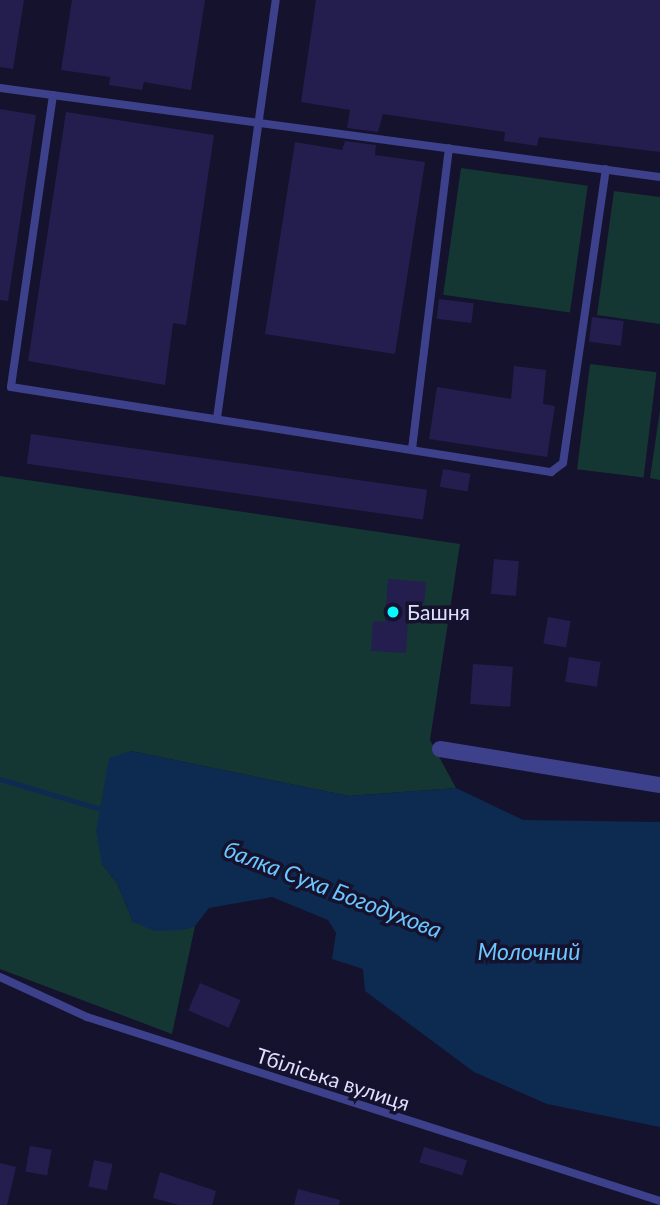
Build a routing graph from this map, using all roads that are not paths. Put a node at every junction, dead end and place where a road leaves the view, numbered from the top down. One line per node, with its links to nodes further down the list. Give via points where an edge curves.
1 (276, 0): 4 (lane)
2 (0, 88): 3 (lane)
3 (53, 95): 4 (lane); 8 (lane, via 11,387)
4 (261, 123): 5 (lane); 8 (lane)
5 (449, 148): 6 (lane); 9 (lane)
6 (606, 169): 7 (lane); 9 (lane, via 564,463 551,472)
7 (660, 177)
8 (217, 418): 9 (lane)
9 (412, 449)
10 (440, 749): 11 (street)
11 (660, 785)
12 (0, 977): 13 (lane, Тбіліська вулиця, via 87,1017)
13 (660, 1201)

